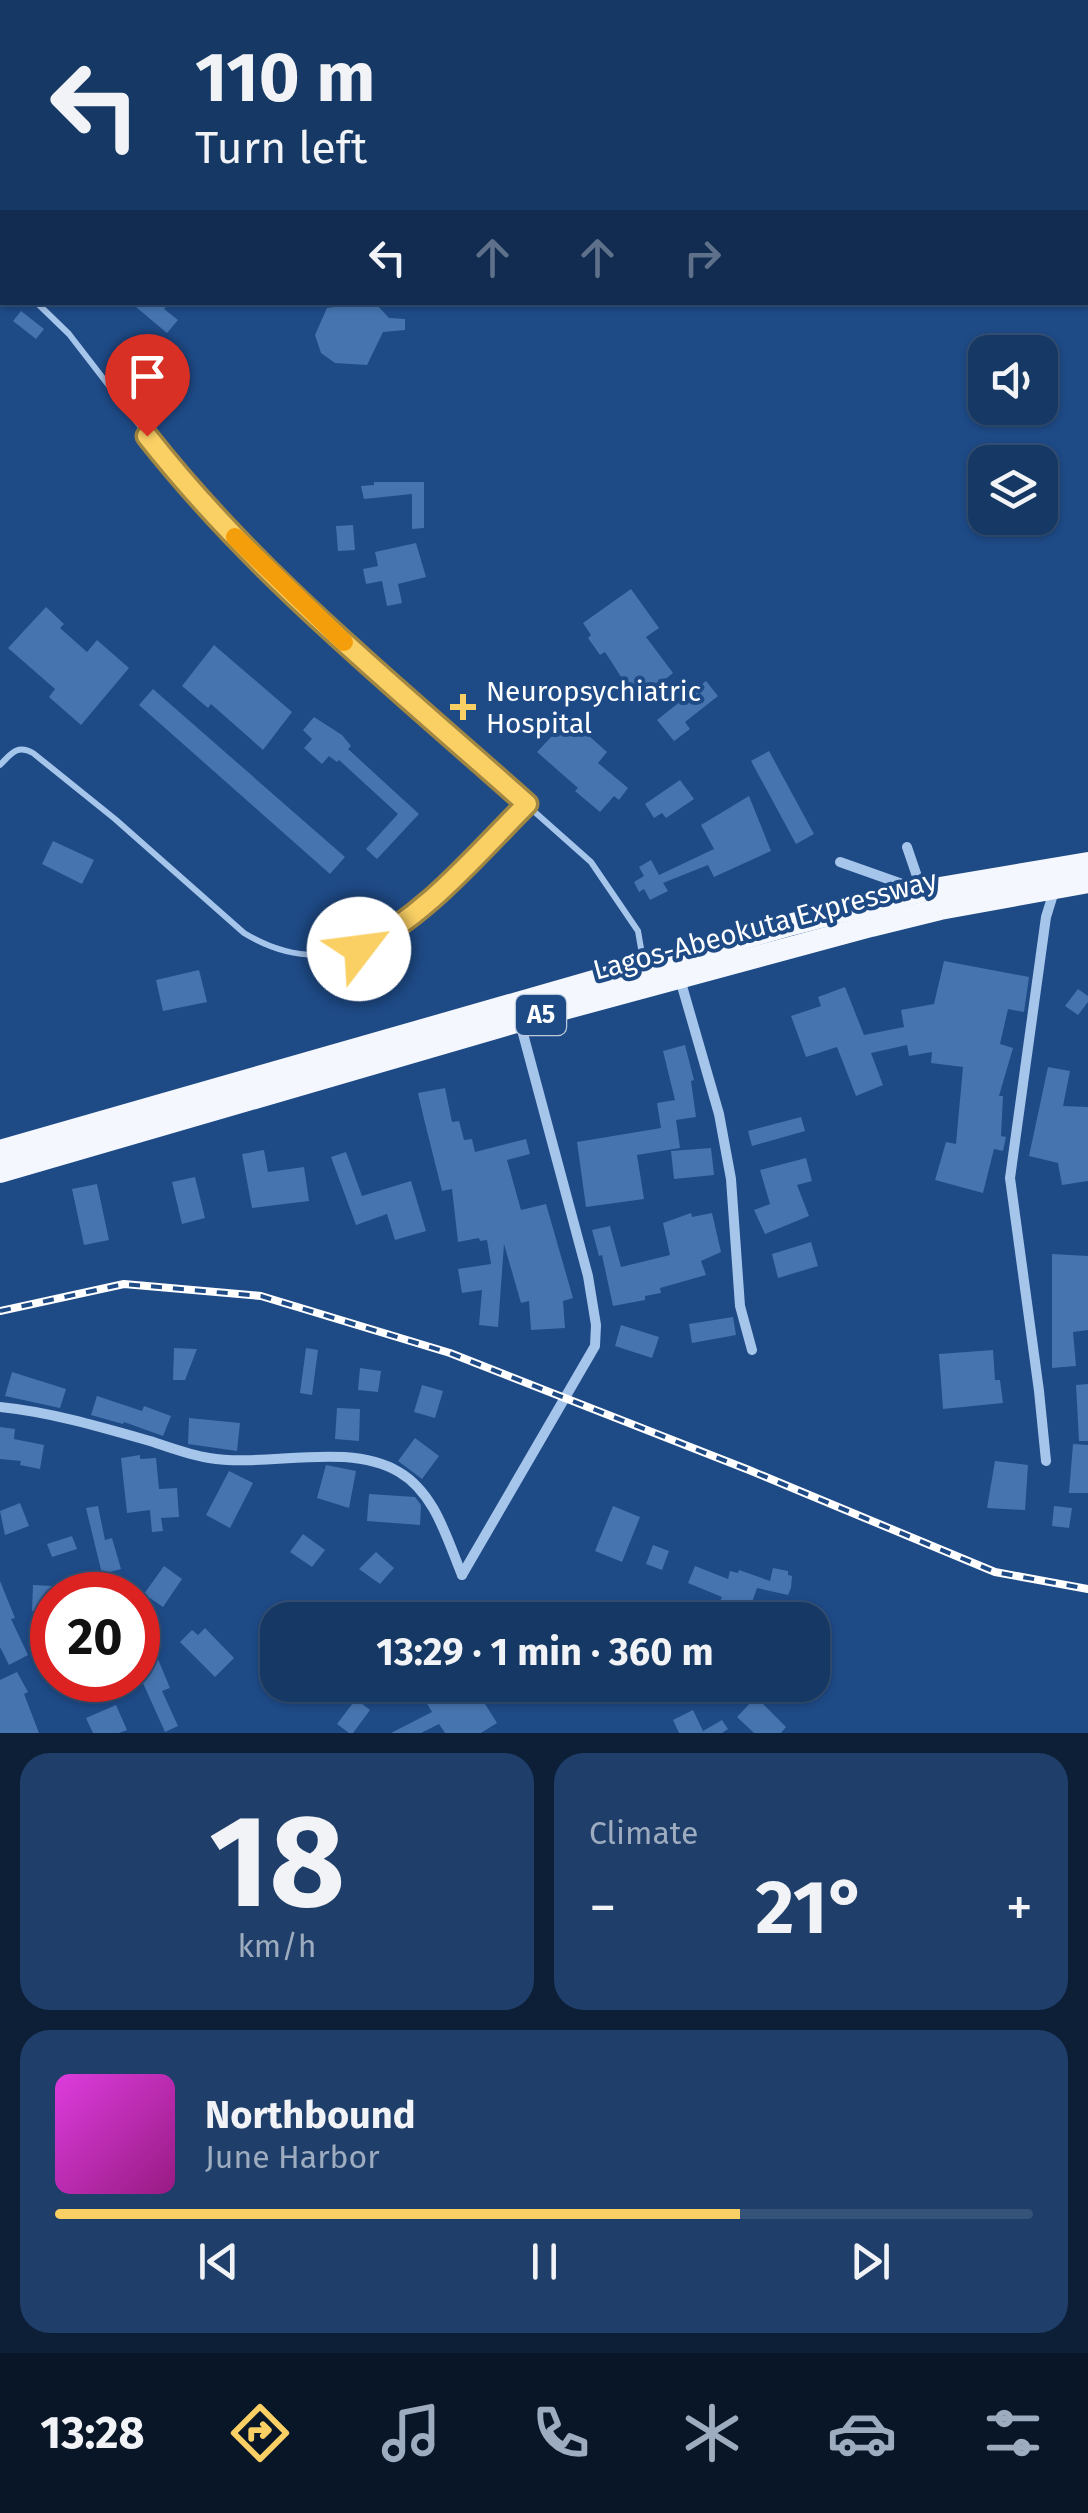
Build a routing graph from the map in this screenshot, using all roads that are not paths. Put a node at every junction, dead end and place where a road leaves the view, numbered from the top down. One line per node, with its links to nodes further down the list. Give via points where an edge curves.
1 (39, 305): 3 (lane, via 225,528)
2 (0, 765): 3 (lane, via 16,749 33,753 244,932 298,955 359,949 391,933)
3 (527, 804): 10 (lane, via 612,889 638,931)
4 (907, 846): 9 (street)
5 (840, 862): 9 (street)
6 (1088, 863): 9 (highway, Lagos-Abeokuta Expressway / A5)
7 (1088, 882): 8 (highway, Lagos-Abeokuta Expressway / A5)
8 (1055, 887): 11 (highway, Lagos-Abeokuta Expressway / A5, via 940,909); 17 (street, via 1010,1178)
9 (922, 892): 10 (highway, Lagos-Abeokuta Expressway / A5)
10 (644, 964): 13 (highway, Lagos-Abeokuta Expressway / A5)
11 (680, 978): 12 (highway, Lagos-Abeokuta Expressway / A5); 15 (street, via 719,1114 740,1306)
12 (523, 1020): 14 (highway, Lagos-Abeokuta Expressway / A5); 16 (street, via 588,1276 595,1346 462,1575 426,1495 398,1472 318,1456 209,1458)
13 (0, 1151)
14 (0, 1172)
15 (752, 1350)
16 (0, 1407)
17 (1046, 1461)

